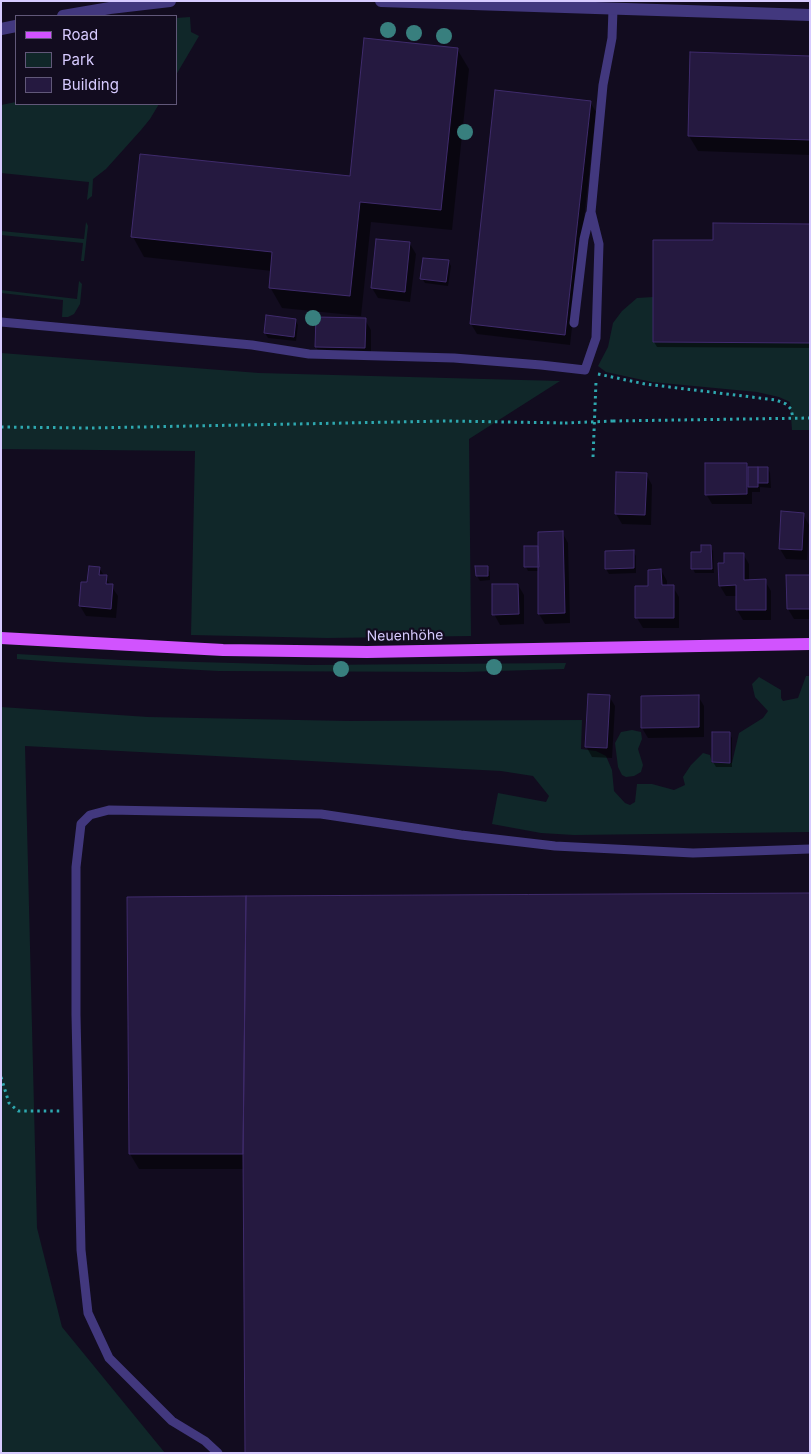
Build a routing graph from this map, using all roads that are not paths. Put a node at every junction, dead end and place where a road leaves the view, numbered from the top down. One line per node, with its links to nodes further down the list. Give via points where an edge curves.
1 (170, 1): 4 (street)
2 (381, 1): 3 (street)
3 (613, 9): 5 (street); 8 (lane)
4 (69, 15)
5 (810, 15)
6 (15, 26): 7 (street)
7 (1, 29)
8 (591, 212): 9 (lane, via 599,244 596,338 585,370 454,358 309,354 252,345); 10 (lane, via 584,239)
9 (1, 322)
10 (574, 323)
11 (1, 638): 12 (main road, Neuenhöhe, via 223,650 358,652)
12 (810, 644)
13 (810, 849): 14 (lane, via 693,853 555,846 321,814 109,810 90,815 81,824 76,866 76,1015 81,1250 88,1313 109,1358 172,1421)
14 (218, 1453)

